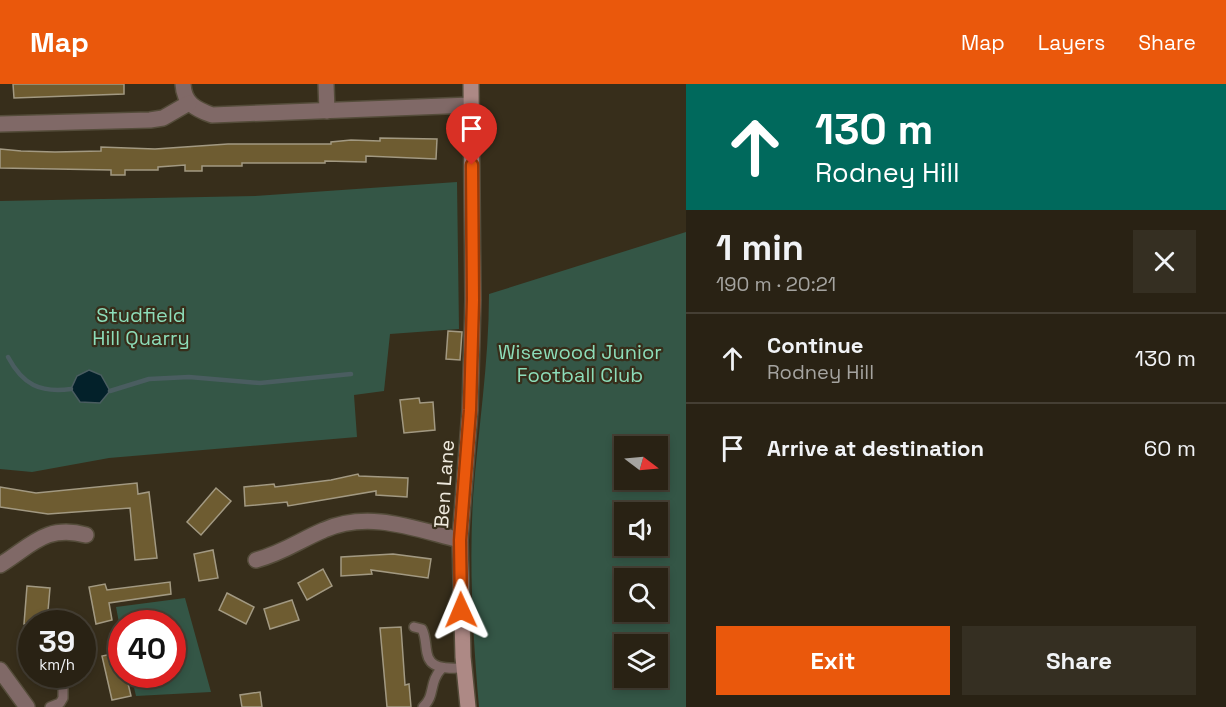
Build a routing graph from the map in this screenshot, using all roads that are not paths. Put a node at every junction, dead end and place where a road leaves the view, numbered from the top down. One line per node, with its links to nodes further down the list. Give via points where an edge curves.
1 (183, 84): 4 (street)
2 (326, 84): 6 (street)
3 (471, 84): 5 (street, Ben Lane)
4 (189, 103): 6 (street, via 212,115); 7 (street, via 163,118 150,120)
5 (471, 105): 6 (street); 9 (street, Ben Lane, via 473,300)
6 (327, 111)
7 (0, 124)
8 (86, 535): 11 (street, via 56,531)
9 (460, 540): 10 (street, via 392,523 345,522 276,555); 14 (street, Ben Lane)
10 (256, 560)
11 (0, 565)
12 (414, 627): 13 (lane, via 422,628 427,656)
13 (442, 668): 14 (lane); 19 (lane)
14 (464, 668): 20 (street, Ben Lane)
15 (0, 670): 17 (street)
16 (63, 688): 18 (lane, via 60,703)
17 (27, 707)
18 (50, 707)
19 (423, 707)
20 (468, 707)

